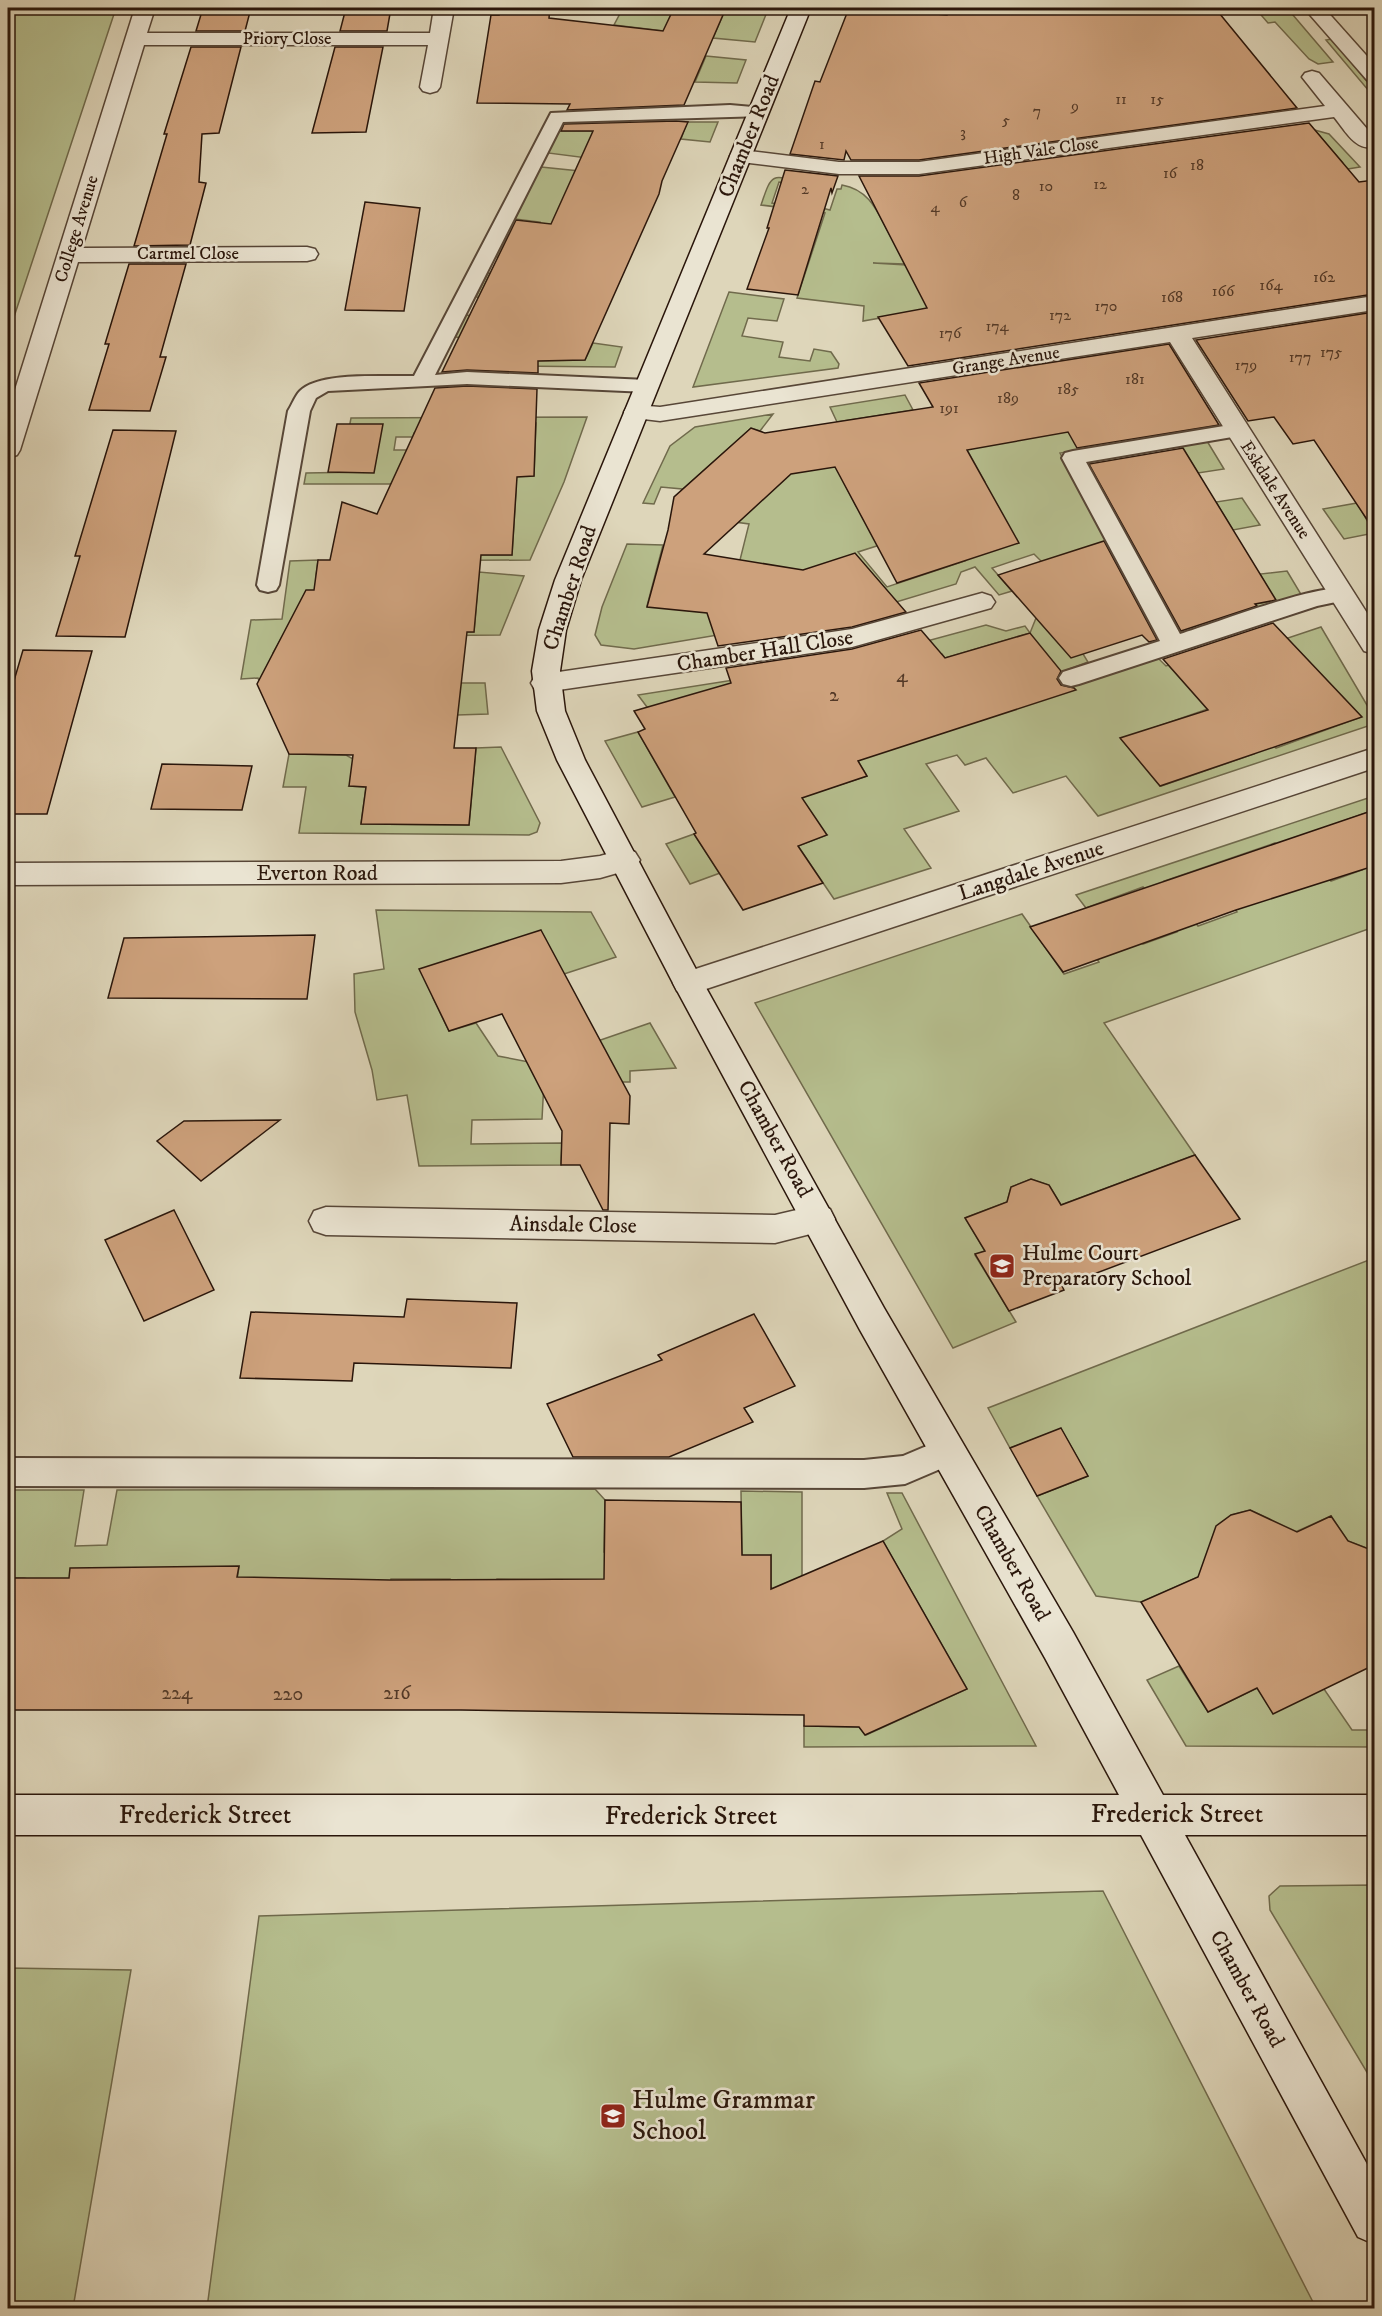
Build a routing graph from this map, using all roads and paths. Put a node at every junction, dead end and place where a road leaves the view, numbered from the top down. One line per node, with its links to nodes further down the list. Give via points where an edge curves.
1 (145, 8): 5 (street, College Avenue)
2 (444, 8): 6 (street)
3 (801, 8): 11 (street, Chamber Road)
4 (1314, 8): 7 (street)
5 (136, 39): 6 (street, Priory Close); 15 (street, College Avenue)
6 (439, 39): 9 (street)
7 (1374, 76)
8 (1312, 77): 10 (street)
9 (430, 87)
10 (1339, 110): 12 (street); 13 (street, High Vale Close, via 919,168 839,168)
11 (758, 112): 13 (street, Chamber Road); 18 (lane, via 557,117)
12 (1365, 141)
13 (741, 156): 19 (street, Chamber Road)
14 (307, 254): 15 (street, Cartmel Close)
15 (69, 255): 21 (street, College Avenue)
16 (1374, 303): 17 (street, Grange Avenue)
17 (1178, 334): 19 (street, Grange Avenue, via 660,414); 20 (street, Eskdale Avenue)
18 (421, 382): 19 (lane, via 467,378); 22 (lane, via 324,385 308,394 299,411)
19 (642, 399): 28 (street, Chamber Road, via 568,580 548,647)
20 (1236, 430): 23 (street, Eskdale Avenue); 25 (lane, via 1073,458)
21 (8, 450)
22 (268, 585)
23 (1342, 594): 25 (lane, via 1314,599); 26 (street, Eskdale Avenue)
24 (982, 602): 28 (street, Chamber Hall Close, via 852,638)
25 (1174, 644): 27 (lane)
26 (1374, 645)
27 (1071, 678)
28 (545, 683): 30 (street, Chamber Road, via 555,728)
29 (1374, 758): 32 (street, Langdale Avenue)
30 (625, 860): 31 (street, Everton Road, via 561,872); 32 (street, Chamber Road)
31 (8, 874)
32 (688, 983): 33 (street, Chamber Road)
33 (818, 1219): 34 (street, Ainsdale Close, via 775,1229); 35 (street, Chamber Road)
34 (327, 1221)
35 (948, 1451): 36 (lane, via 905,1470 864,1474); 37 (street, Chamber Road)
36 (8, 1472)
37 (1150, 1814): 38 (street, Frederick Street); 39 (street, Frederick Street); 40 (street, Chamber Road)
38 (8, 1815)
39 (1374, 1815)
40 (1374, 2221)

